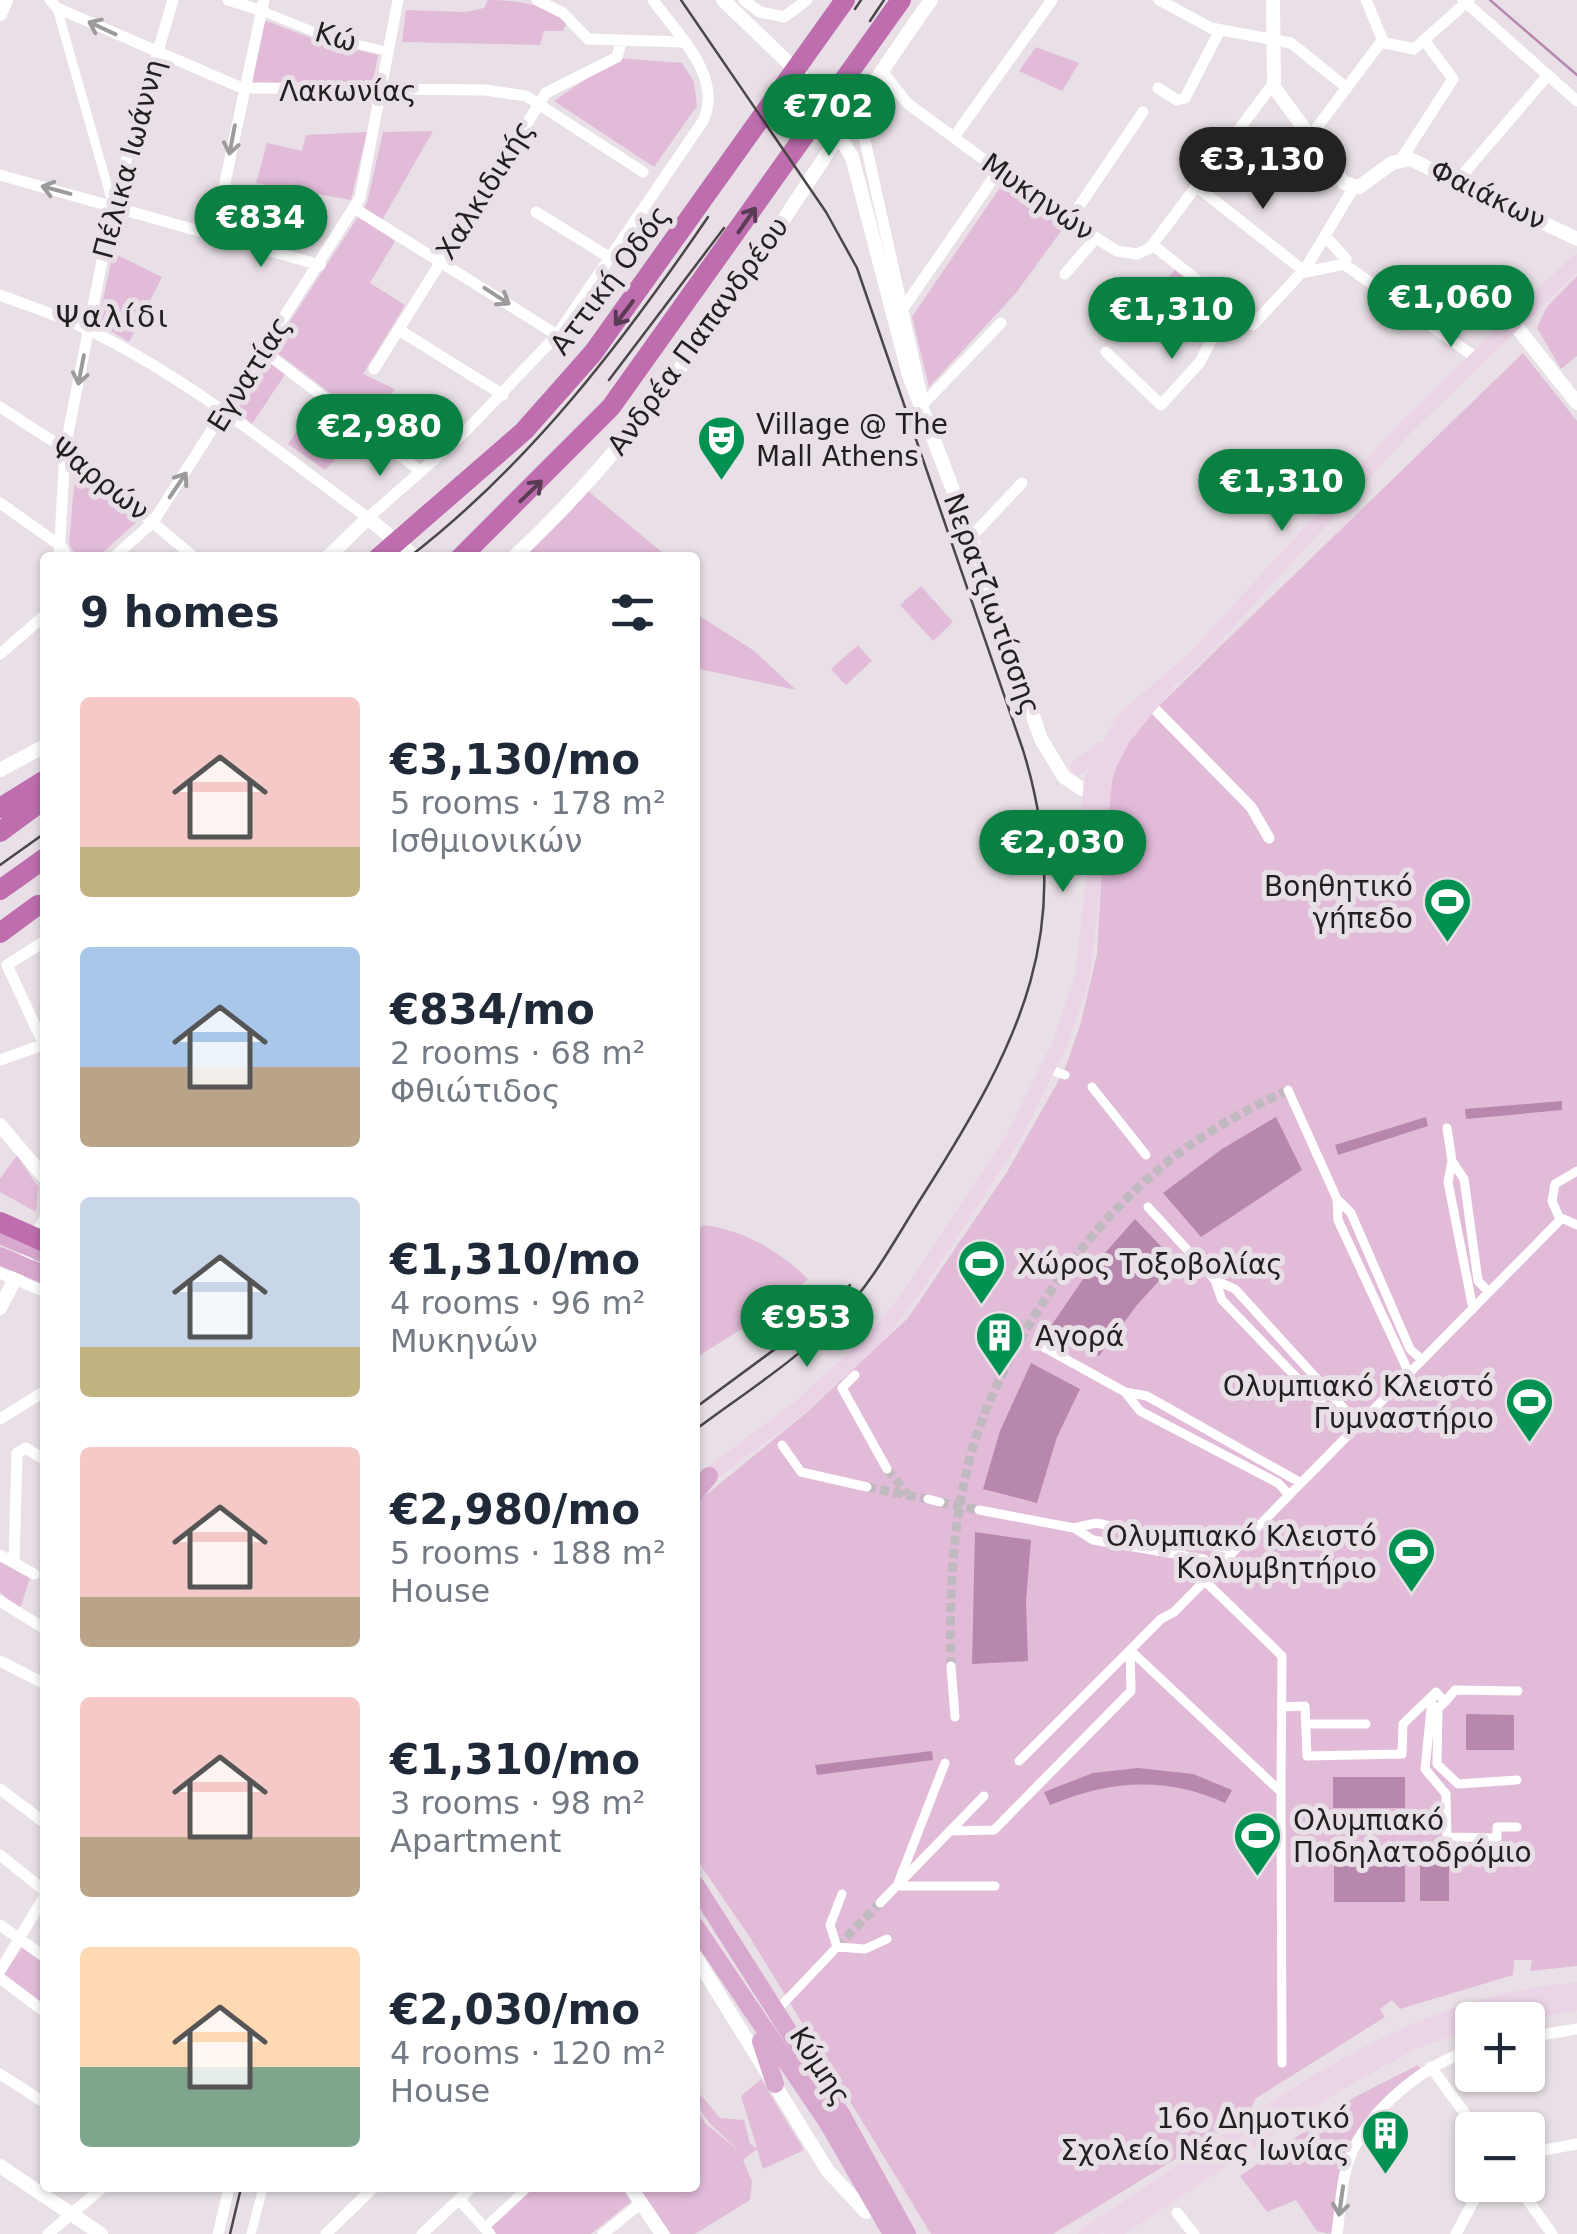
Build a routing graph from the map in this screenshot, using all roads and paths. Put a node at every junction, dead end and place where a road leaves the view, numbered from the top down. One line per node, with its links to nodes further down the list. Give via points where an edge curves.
1 (6, 0): 20 (street)
2 (173, 0): 28 (street, Πέλικα Ιωάννη)
3 (228, 0): 19 (street, Κώ)
4 (398, 0): 27 (street, Εγνατίας)
5 (537, 0): 25 (street, via 563,13 588,39)
6 (653, 0): 26 (street)
7 (723, 0): 82 (street, Νερατζιωτίσσης, via 785,56 832,118 862,183)
8 (744, 0): 9 (street, via 784,17)
9 (806, 0)
10 (845, 0): 95 (highway, Αττική Οδός, one-way to 95, via 593,354 524,431)
11 (901, 0): 97 (highway, one-way to 11, via 611,407)
12 (931, 0): 29 (street, Ανδρέα Παπανδρέου)
13 (1052, 0): 40 (street)
14 (1159, 0): 21 (street)
15 (1274, 0): 22 (street)
16 (1366, 0): 24 (street)
17 (1466, 1): 23 (street); 30 (street)
18 (53, 4): 28 (street, Λακωνίας, one-way to 18); 49 (street)
19 (262, 5): 27 (street, Κώ, via 324,36); 32 (street)
20 (0, 14)
21 (1220, 30): 22 (street); 33 (street, via 1185,98)
22 (1274, 39): 31 (street); 34 (street, via 1294,45)
23 (1424, 40): 24 (street, via 1407,51); 42 (street, via 1454,76)
24 (1383, 41): 34 (street)
25 (621, 42): 26 (street); 37 (street, Χαλκιδικής, via 617,57 550,90)
26 (682, 42): 58 (street, via 706,78 707,112)
27 (389, 52): 35 (street, Εγνατίας)
28 (157, 54): 32 (street, Λακωνίας); 49 (street, Πέλικα Ιωάννη)
29 (882, 70): 38 (street, Ανδρέα Παπανδρέου); 40 (street, Μυκηνών, via 907,102)
30 (1548, 75): 36 (street); 46 (street)
31 (1273, 84): 41 (street); 47 (street)
32 (242, 88): 35 (street, Λακωνίας); 53 (street, one-way to 53)
33 (1158, 88)
34 (1348, 88): 41 (street)
35 (381, 92): 37 (street, Λακωνίας, via 484,90); 50 (street, Εγνατίας)
36 (1577, 100)
37 (540, 102): 44 (street, Λακωνίας); 59 (street, Χαλκιδικής)
38 (857, 106): 67 (street, Νερατζιωτίσσης); 98 (street, Ανδρέα Παπανδρέου, via 664,391)
39 (1143, 112): 52 (street)
40 (954, 137): 43 (street, Μυκηνών)
41 (1309, 138): 48 (street)
42 (1402, 158): 46 (street, Φαιάκων); 48 (street, Φαιάκων)
43 (999, 170): 52 (street, Μυκηνών); 67 (street)
44 (643, 172)
45 (0, 174): 49 (street, one-way to 45)
46 (1459, 179): 56 (street, Φαιάκων)
47 (1196, 186): 57 (street); 63 (street)
48 (1354, 187): 54 (street)
49 (113, 205): 53 (street); 70 (street, Πέλικα Ιωάννη)
50 (354, 208): 59 (street); 62 (street, Εγνατίας)
51 (536, 212): 58 (street)
52 (1069, 221): 55 (street, Μυκηνών)
53 (214, 234): 62 (street)
54 (1326, 237): 61 (street); 63 (street)
55 (1096, 238): 57 (street, Μυκηνών, via 1127,253); 64 (street)
56 (1577, 239)
57 (1153, 245): 66 (street)
58 (612, 259): 72 (street)
59 (442, 261): 71 (street, Χαλκιδικής); 72 (street, one-way to 72)
60 (1577, 262): 68 (main road)
61 (1344, 264): 63 (street); 75 (street)
62 (320, 265): 73 (street, Εγνατίας)
63 (1304, 271): 66 (street, via 1254,325)
64 (1065, 274)
65 (0, 295): 70 (street)
66 (1228, 306): 74 (street, via 1200,362 1161,405)
67 (902, 310): 78 (street, Νερατζιωτίσσης)
68 (1512, 321): 75 (main road); 79 (street)
69 (1001, 323): 78 (street)
70 (88, 330): 81 (street); 83 (street, Πέλικα Ιωάννη, one-way to 83)
71 (399, 330): 76 (street, Χαλκιδικής); 77 (street)
72 (557, 335): 77 (street)
73 (262, 350): 81 (street, Εγνατίας); 84 (street)
74 (1106, 352)
75 (1476, 357): 101 (main road)
76 (374, 369)
77 (503, 396): 84 (street)
78 (924, 403): 82 (street, Νερατζιωτίσσης)
79 (1577, 403)
80 (0, 408): 83 (street, Ψαρρών)
81 (225, 414): 87 (street); 88 (street, Εγνατίας, one-way to 81)
82 (930, 434): 89 (street, Νερατζιωτίσσης)
83 (66, 449): 88 (street, Ψαρρών); 91 (street, Πέλικα Ιωάννη)
84 (419, 470): 87 (street)
85 (1022, 484): 89 (street)
86 (0, 503): 90 (street)
87 (368, 518): 94 (street); 96 (street)
88 (153, 522): 92 (street, Εγνατίας); 93 (street, Ψαρρών)
89 (971, 536): 105 (street, Νερατζιωτίσσης, via 1041,739)
90 (61, 552)
91 (63, 552)
92 (120, 552)
93 (187, 552)
94 (333, 552)
95 (385, 552)
96 (409, 552)
97 (466, 552)
98 (520, 552)
99 (40, 620): 100 (street)
100 (0, 654)
101 (1167, 684): 102 (main road); 103 (main road, via 1123,720)
102 (1150, 704): 108 (main road); 112 (street, via 1251,807)
103 (1108, 742): 105 (main road); 108 (main road)
104 (40, 749): 106 (street)
105 (1070, 768): 108 (street, Νερατζιωτίσσης)
106 (0, 770)
107 (40, 783): 110 (highway)
108 (1093, 788): 122 (main road, via 1094,910 1074,1000)
109 (40, 802): 111 (highway)
110 (0, 808)
111 (0, 832)
112 (1269, 838)
113 (40, 862): 114 (highway)
114 (0, 890)
115 (38, 905): 116 (highway)
116 (0, 933)
117 (40, 944): 118 (street)
118 (3, 965): 119 (street)
119 (40, 1035)
120 (40, 1047): 121 (street)
121 (0, 1060)
122 (1048, 1069): 123 (street); 162 (main road, via 1014,1138 873,1349)
123 (1065, 1075)
124 (1092, 1086): 128 (street)
125 (1288, 1090): 132 (street)
126 (0, 1125): 131 (street)
127 (1447, 1128): 129 (street)
128 (1146, 1155)
129 (1452, 1161): 147 (street, via 1464,1179 1478,1281); 149 (street, via 1448,1182)
130 (1577, 1170): 134 (street, via 1562,1176 1552,1192)
131 (40, 1172)
132 (1337, 1199): 151 (street, via 1352,1214 1410,1349); 152 (street, via 1338,1220)
133 (1148, 1206): 145 (street)
134 (1561, 1218): 136 (street); 147 (street)
135 (0, 1222): 138 (highway)
136 (1577, 1225)
137 (0, 1235): 139 (main road)
138 (40, 1242)
139 (40, 1243)
140 (40, 1246): 142 (street)
141 (0, 1256): 142 (main road)
142 (19, 1272): 143 (street); 144 (main road); 146 (street); 148 (street)
143 (0, 1273)
144 (40, 1275)
145 (1215, 1280): 157 (street, via 1235,1290); 158 (street, via 1222,1300)
146 (40, 1288)
147 (1489, 1292): 149 (street)
148 (0, 1308)
149 (1473, 1309): 151 (street)
150 (1040, 1345): 154 (street)
151 (1422, 1360): 152 (street)
152 (1409, 1373): 157 (street)
153 (855, 1375): 161 (street, via 842,1388)
154 (1124, 1392): 163 (street, via 1147,1396); 165 (street, via 1140,1410)
155 (40, 1394): 156 (street)
156 (0, 1420)
157 (1358, 1424): 158 (street)
158 (1350, 1432): 163 (street)
159 (782, 1445): 164 (street, via 801,1472)
160 (40, 1457): 172 (street, via 26,1448 17,1453)
161 (887, 1468)
162 (703, 1479)
163 (1300, 1483): 165 (street)
164 (867, 1487)
165 (1289, 1495): 170 (street)
166 (928, 1498): 167 (street)
167 (940, 1502)
168 (978, 1510): 169 (street)
169 (1074, 1528): 170 (street, via 1096,1523); 173 (street, via 1093,1540 1204,1559)
170 (1234, 1550): 173 (street)
171 (0, 1555): 172 (street)
172 (14, 1562): 174 (street)
173 (1215, 1569): 175 (street)
174 (34, 1574)
175 (1205, 1581): 178 (street); 184 (street, via 1282,1656)
176 (0, 1601): 177 (street)
177 (40, 1626)
178 (1130, 1650): 188 (street); 192 (street); 196 (street, via 1131,1691 1008,1816 994,1830)
179 (0, 1661): 181 (street)
180 (950, 1666): 185 (street)
181 (40, 1681)
182 (1518, 1691): 183 (street, via 1455,1690)
183 (1441, 1697): 186 (street, via 1402,1724 1402,1754 1307,1756); 190 (street, via 1437,1764 1458,1784); 195 (street, via 1428,1703 1425,1770 1446,1794 1446,1836 1497,1838 1497,1827)
184 (1282, 1707): 186 (street, via 1305,1706); 192 (street)
185 (955, 1717)
186 (1306, 1724): 187 (street)
187 (1366, 1724)
188 (1019, 1761)
189 (945, 1763): 198 (street)
190 (1517, 1780)
191 (0, 1789): 194 (street)
192 (1282, 1792): 223 (street)
193 (984, 1796): 196 (street)
194 (40, 1819)
195 (1516, 1827)
196 (950, 1831): 198 (street)
197 (0, 1854): 200 (street)
198 (897, 1886): 199 (street); 204 (street)
199 (995, 1886)
200 (40, 1889)
201 (700, 1892): 205 (main road, Κύμης)
202 (842, 1894): 209 (street, via 830,1926)
203 (40, 1902): 207 (street)
204 (880, 1902)
205 (709, 1906): 215 (main road, Κύμης); 258 (main road, Κύμης, via 841,2114)
206 (0, 1925): 207 (street)
207 (19, 1938): 211 (street); 212 (street)
208 (888, 1939): 209 (street, via 865,1949)
209 (836, 1947): 215 (street)
210 (701, 1950): 221 (main road, Κύμης); 226 (street, Κύμης); 257 (main road, Κύμης, via 828,2123)
211 (40, 1953)
212 (0, 1974): 216 (street)
213 (1577, 1990): 260 (main road, via 1487,2004 1398,2034)
214 (1577, 2003): 217 (main road)
215 (781, 2006): 259 (main road, Κύμης)
216 (40, 2008)
217 (1545, 2008)
218 (1455, 2027): 261 (main road, via 1340,2082)
219 (1577, 2029): 220 (street)
220 (1545, 2034)
221 (761, 2041): 226 (main road); 244 (main road, Κύμης)
222 (1455, 2057): 224 (street)
223 (1282, 2064)
224 (1431, 2067): 228 (street); 263 (street, one-way to 263, via 1356,2143)
225 (0, 2074): 227 (street)
226 (775, 2084): 244 (street, Κύμης, via 828,2170)
227 (40, 2100)
228 (1464, 2112)
229 (1577, 2144): 230 (street)
230 (1545, 2150)
231 (1, 2168): 246 (street)
232 (85, 2192): 246 (street)
233 (97, 2192): 246 (street)
234 (228, 2192): 250 (street)
235 (261, 2192): 251 (street)
236 (369, 2192): 252 (street)
237 (466, 2192): 240 (street)
238 (522, 2192): 247 (street)
239 (634, 2192): 243 (street)
240 (458, 2199): 247 (street); 253 (street)
241 (1473, 2202): 264 (street)
242 (1529, 2202): 265 (street)
243 (642, 2203): 254 (street); 255 (street)
244 (866, 2212): 256 (main road, Κύμης)
245 (1176, 2212): 262 (street)
246 (71, 2214): 248 (street); 249 (street)
247 (484, 2232)
248 (48, 2234)
249 (102, 2234)
250 (218, 2234)
251 (251, 2234)
252 (326, 2234)
253 (422, 2234)
254 (603, 2234)
255 (662, 2234)
256 (880, 2234)
257 (892, 2234)
258 (907, 2234)
259 (921, 2234)
260 (1086, 2234)
261 (1111, 2234)
262 (1194, 2234)
263 (1336, 2234)
264 (1456, 2234)
265 (1552, 2234)

